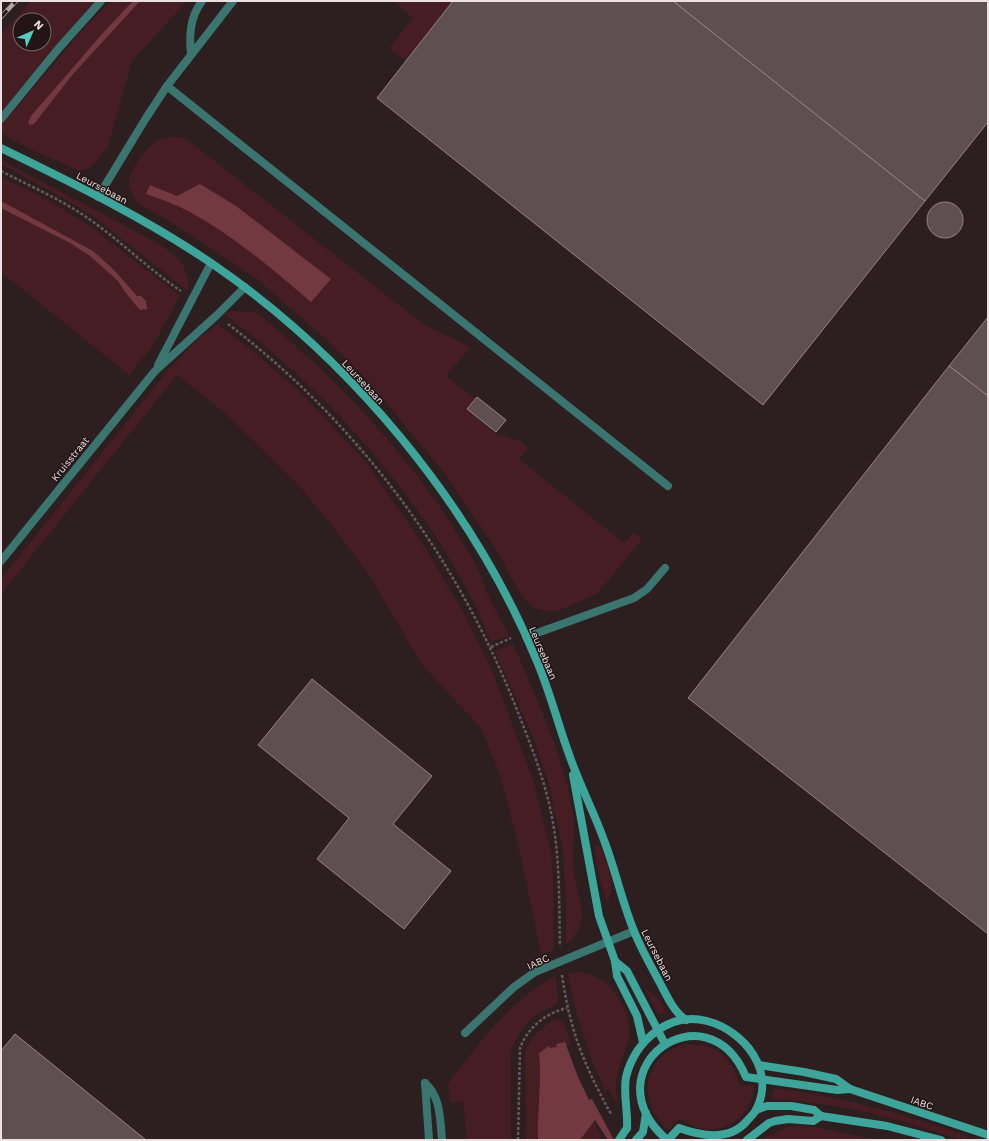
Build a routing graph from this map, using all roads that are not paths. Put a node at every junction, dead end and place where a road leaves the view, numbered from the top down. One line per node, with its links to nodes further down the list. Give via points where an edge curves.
1 (102, 1): 6 (street, via 59,48)
2 (202, 1): 4 (street, via 189,31)
3 (233, 2): 4 (street)
4 (191, 54): 5 (street)
5 (167, 86): 8 (street); 12 (street)
6 (1, 119)
7 (1, 148): 8 (street, Leursebaan)
8 (98, 197): 9 (street, Leursebaan)
9 (212, 263): 10 (street, Leursebaan); 11 (street, Kruisstraat)
10 (245, 287): 11 (street, Kruisstraat); 15 (street, Leursebaan, via 318,349 358,390 431,477 485,558)
11 (155, 371): 13 (street, Kruisstraat)
12 (668, 486)
13 (1, 560)
14 (665, 568): 15 (street, via 647,589 634,598)
15 (526, 637): 16 (street, Leursebaan, via 544,680)
16 (570, 758): 17 (street, Leursebaan, via 605,841); 18 (street, Leursebaan, via 593,889)
17 (634, 931): 18 (street, IABC); 20 (street, Leursebaan, via 669,1000 678,1014)
18 (608, 942): 19 (street, Leursebaan); 22 (street, IABC, via 535,972 514,987)
19 (615, 960): 21 (street, Leursebaan, via 627,971); 23 (street, Leursebaan, via 617,976 637,1016)
20 (686, 1020): 21 (street); 25 (street, via 707,1021 724,1028 744,1042 757,1059)
21 (658, 1030): 23 (street); 24 (street, Leursebaan)
22 (465, 1033)
23 (643, 1042): 34 (street, bridge, via 634,1054 626,1077 627,1128)
24 (665, 1044): 26 (street, via 698,1035 728,1050 736,1058 746,1077); 29 (street, via 647,1062 640,1082 640,1102)
25 (758, 1065): 26 (street); 27 (street, IABC, via 836,1079)
26 (762, 1080): 27 (street, IABC, via 837,1090); 28 (street)
27 (850, 1089): 31 (street, IABC)
28 (756, 1110): 30 (street, via 767,1106 791,1106 814,1110); 36 (street, via 742,1127 723,1135 701,1136 679,1128)
29 (646, 1113): 35 (street, via 643,1132); 36 (street, via 655,1128)
30 (821, 1116): 37 (street, via 813,1121 788,1118 769,1123); 38 (street, via 887,1126)
31 (988, 1135)
32 (429, 1140): 33 (street, via 426,1083 437,1100)
33 (442, 1140)
34 (619, 1140)
35 (636, 1140)
36 (668, 1140)
37 (747, 1140)
38 (941, 1140)

